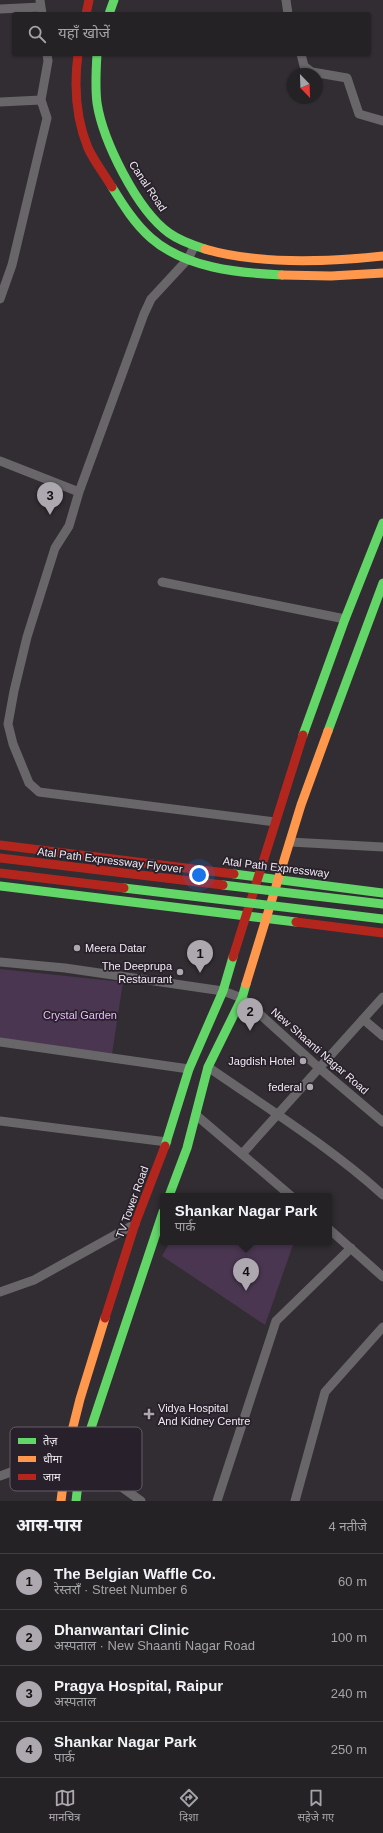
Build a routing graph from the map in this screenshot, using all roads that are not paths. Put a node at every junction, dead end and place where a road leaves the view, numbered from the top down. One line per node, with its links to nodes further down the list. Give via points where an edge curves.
1 (89, 0): 6 (main road)
2 (114, 0): 7 (main road)
3 (286, 0): 8 (street)
4 (41, 7): 5 (street)
5 (0, 9)
6 (86, 12)
7 (110, 12)
8 (288, 12)
9 (47, 56): 13 (street)
10 (77, 56): 18 (main road, via 75,65 76,85 89,149 136,223 161,247)
11 (97, 56): 16 (main road, Canal Road, via 94,81 98,111 102,129 118,163 151,216 170,233)
12 (302, 56): 15 (street, via 304,66 312,72 347,78 359,114)
13 (41, 100): 14 (street); 20 (street, via 47,118 12,265)
14 (0, 102)
15 (383, 121)
16 (194, 247): 17 (main road, Canal Road, via 233,256 285,259 357,260); 18 (street)
17 (383, 256)
18 (188, 259): 19 (main road, via 206,266 250,273); 22 (street, via 151,299)
19 (383, 273)
20 (0, 299)
21 (0, 461): 22 (street)
22 (79, 492): 29 (street, via 69,526 55,548 27,637 8,724 13,744 29,782 39,792)
23 (383, 523): 26 (main road, TV Tower Road)
24 (162, 582): 26 (street)
25 (383, 583): 28 (main road)
26 (345, 619): 27 (main road, TV Tower Road)
27 (282, 799): 28 (main road); 29 (main road, TV Tower Road)
28 (302, 805): 30 (main road)
29 (275, 822): 35 (main road, TV Tower Road)
30 (290, 842): 32 (street); 36 (main road)
31 (0, 845): 35 (main road, Atal Path Expressway)
32 (383, 847)
33 (0, 858): 39 (main road, Atal Path Expressway Flyover, bridge)
34 (0, 873): 42 (main road, bridge)
35 (259, 877): 36 (main road, Atal Path Expressway); 40 (main road, TV Tower Road)
36 (278, 879): 38 (main road, Atal Path Expressway); 41 (main road)
37 (0, 886): 40 (main road)
38 (383, 893)
39 (383, 904)
40 (247, 917): 41 (main road); 45 (main road, TV Tower Road)
41 (266, 919): 43 (main road); 47 (main road)
42 (383, 919)
43 (383, 933)
44 (0, 962): 45 (street, New Shaanti Nagar Road, via 65,968)
45 (223, 990): 47 (street, New Shaanti Nagar Road); 53 (main road, TV Tower Road)
46 (383, 997): 48 (street)
47 (242, 998): 51 (main road); 52 (street, New Shaanti Nagar Road)
48 (363, 1019): 49 (street); 52 (street)
49 (383, 1036)
50 (0, 1042): 53 (street)
51 (208, 1067): 54 (street); 55 (main road)
52 (318, 1067): 54 (street); 57 (street, New Shaanti Nagar Road)
53 (189, 1069): 58 (main road, TV Tower Road)
54 (278, 1114): 59 (street); 62 (street, via 367,1180)
55 (196, 1115): 59 (street); 60 (main road)
56 (0, 1121): 58 (street)
57 (383, 1122)
58 (167, 1142): 64 (main road, TV Tower Road)
59 (242, 1154): 61 (street)
60 (170, 1193)
61 (288, 1193)
62 (383, 1195)
63 (160, 1221): 71 (main road)
64 (135, 1224): 68 (street, via 34,1280); 70 (main road, TV Tower Road, via 80,1399)
65 (332, 1232): 66 (street)
66 (351, 1248): 67 (street); 80 (street, via 276,1321)
67 (383, 1276)
68 (0, 1292)
69 (381, 1334): 81 (street, via 325,1392)
70 (74, 1427)
71 (91, 1427)
72 (10, 1472): 73 (street)
73 (0, 1476)
74 (62, 1491): 77 (main road, TV Tower Road)
75 (77, 1491): 78 (main road)
76 (127, 1491): 79 (street)
77 (61, 1501)
78 (76, 1501)
79 (141, 1501)
80 (217, 1501)
81 (295, 1501)

